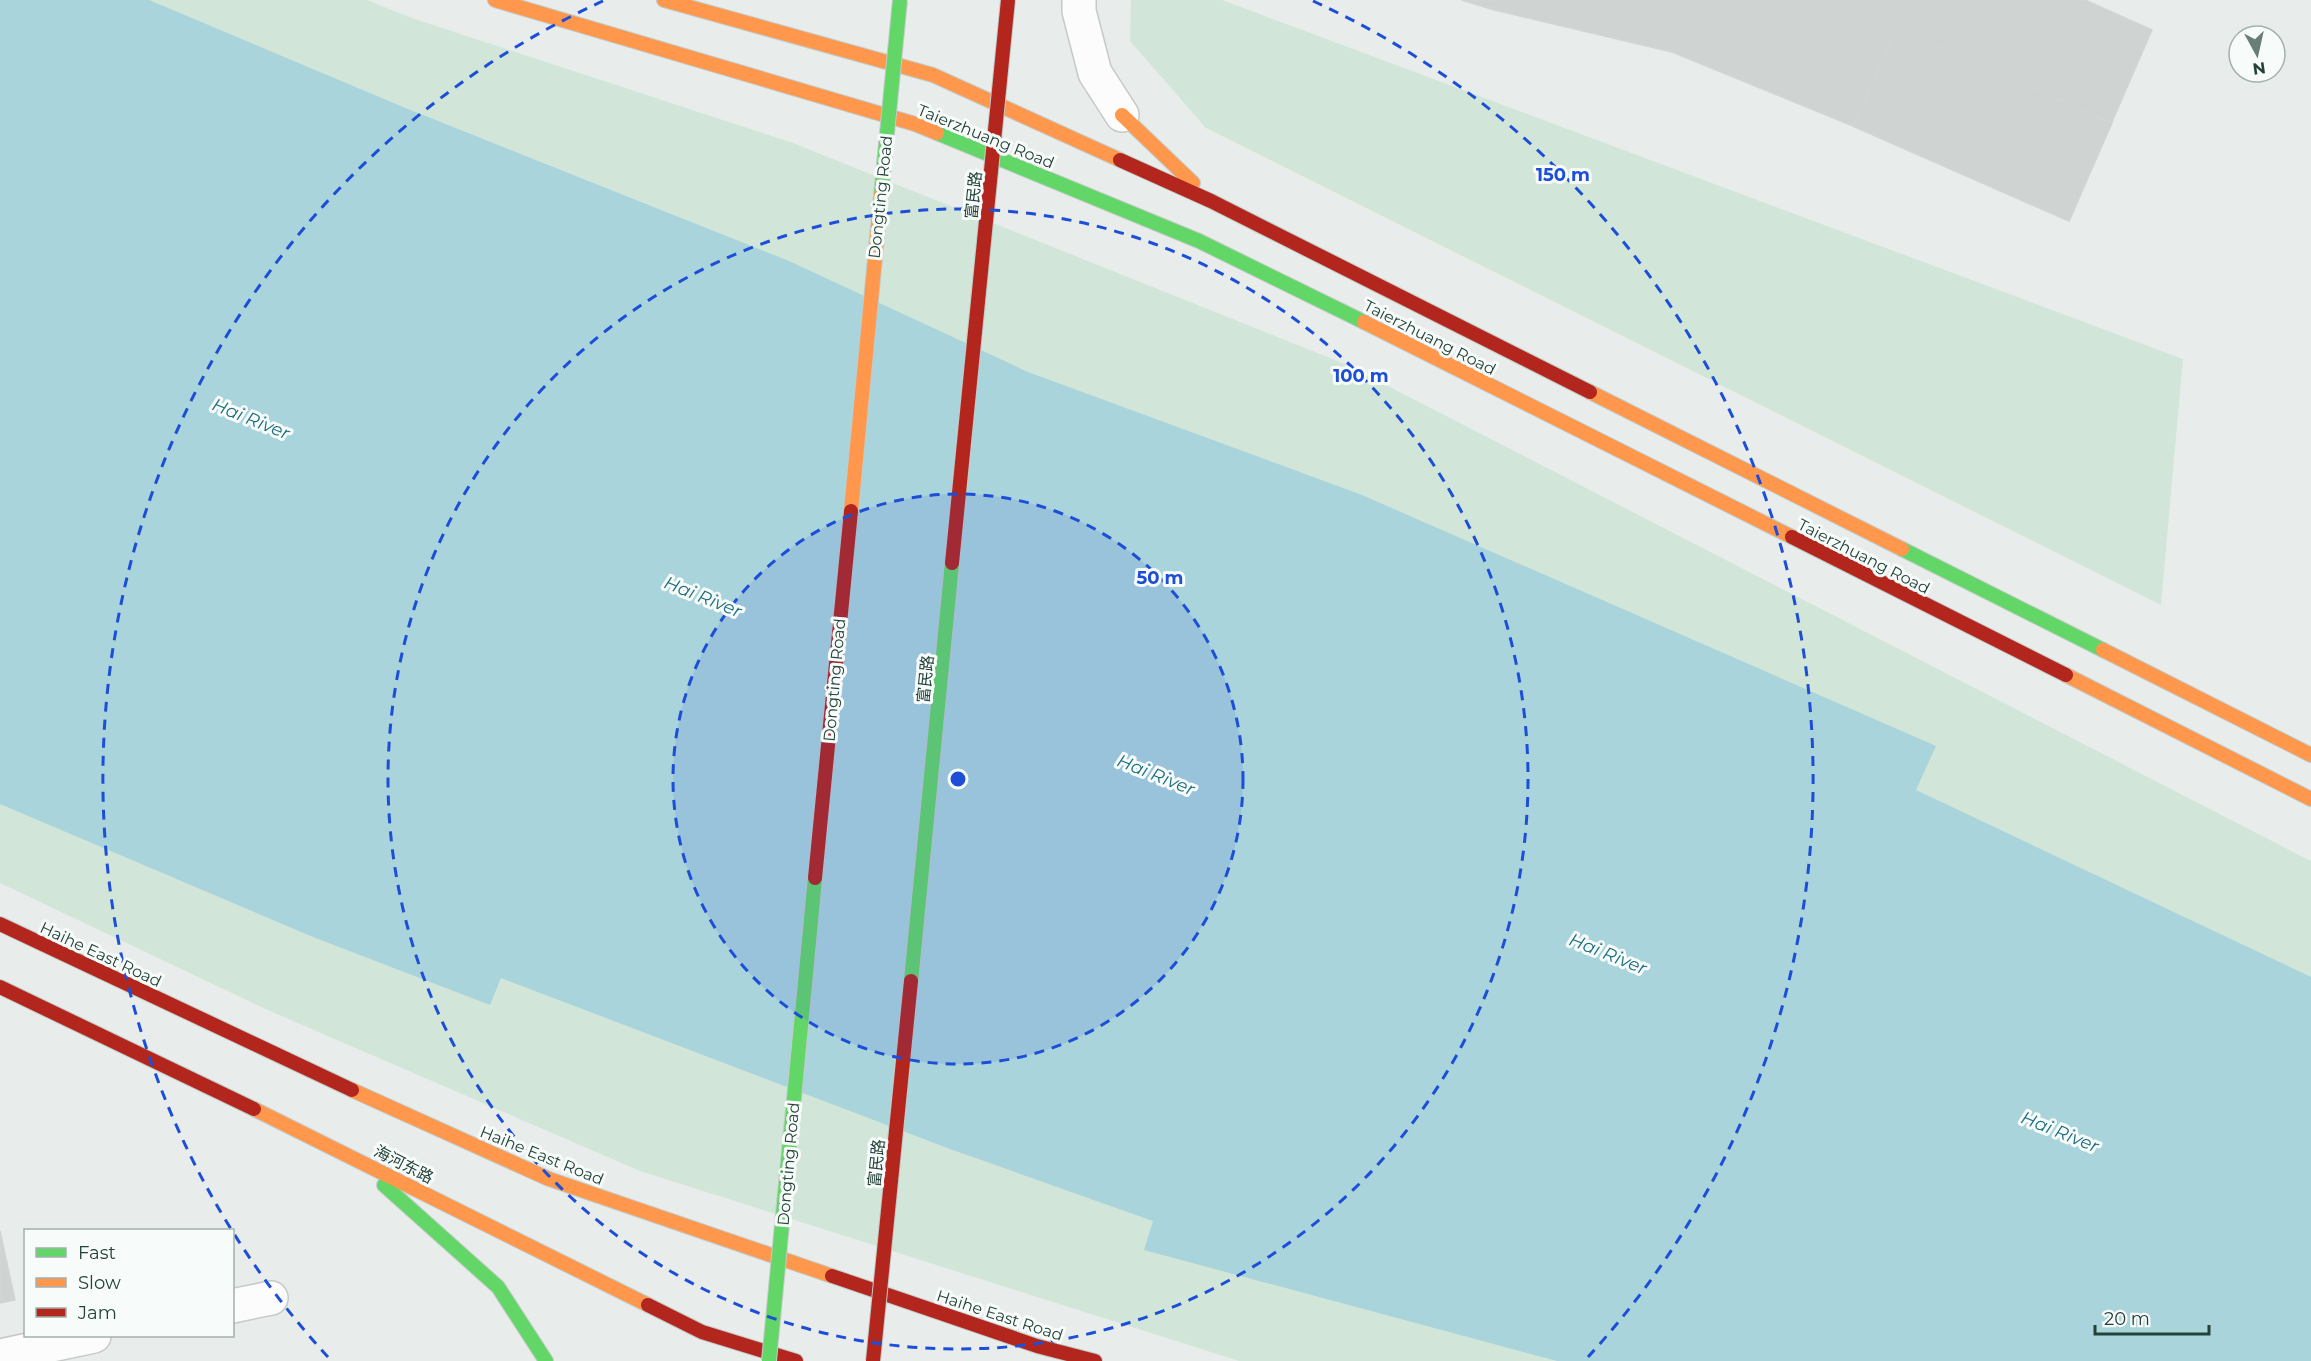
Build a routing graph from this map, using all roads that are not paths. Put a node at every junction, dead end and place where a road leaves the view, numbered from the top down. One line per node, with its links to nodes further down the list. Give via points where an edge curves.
1 (495, 0): 9 (main road, Taierzhuang Road, via 915,124 1198,241)
2 (663, 0): 7 (main road, Taierzhuang Road, via 933,75)
3 (900, 0): 18 (main road, Dongting Road, bridge)
4 (1008, 0): 20 (main road, 富民路, bridge)
5 (1079, 0): 6 (street, via 1078,11 1095,73)
6 (1122, 115): 7 (main road)
7 (1211, 201): 8 (main road, Taierzhuang Road)
8 (2311, 755)
9 (2311, 800)
10 (0, 924): 21 (main road, Haihe East Road, via 549,1179 1037,1346)
11 (0, 987): 12 (main road, 海河东路)
12 (354, 1157): 17 (main road, via 498,1287); 19 (main road, 海河东路, via 702,1332)
13 (271, 1298): 14 (street)
14 (234, 1306)
15 (85, 1337): 16 (street)
16 (0, 1356)
17 (546, 1361)
18 (769, 1361)
19 (796, 1361)
20 (873, 1361)
21 (1095, 1361)

